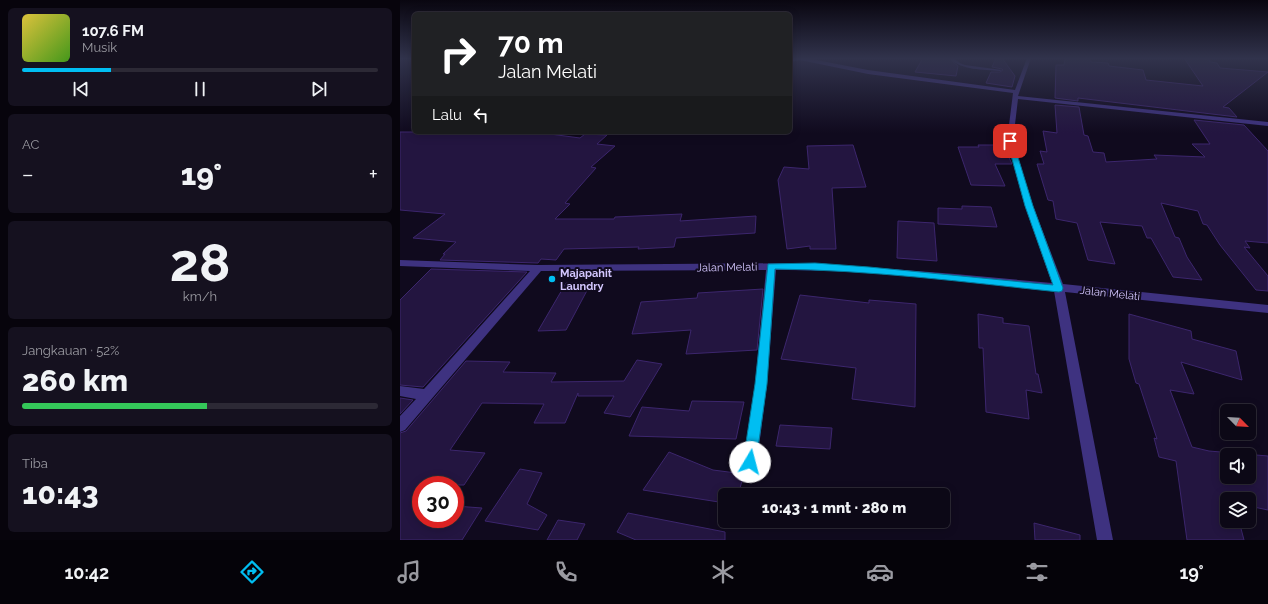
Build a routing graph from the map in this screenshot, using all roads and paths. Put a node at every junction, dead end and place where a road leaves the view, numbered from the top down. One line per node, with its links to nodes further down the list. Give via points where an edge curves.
1 (943, 83): 3 (street)
2 (1020, 83): 3 (street)
3 (1016, 94): 4 (street); 8 (street, via 1010,141 1012,154)
4 (1268, 124)
5 (400, 262): 7 (street, Jalan Melati)
6 (771, 266): 7 (street, Jalan Melati); 8 (street, Jalan Melati, via 869,270); 13 (street, via 761,384)
7 (538, 268): 11 (street)
8 (1059, 288): 9 (street, Jalan Melati); 14 (street)
9 (1268, 309)
10 (400, 391): 11 (street)
11 (427, 395): 12 (street)
12 (400, 426)
13 (750, 462)
14 (1105, 540)

